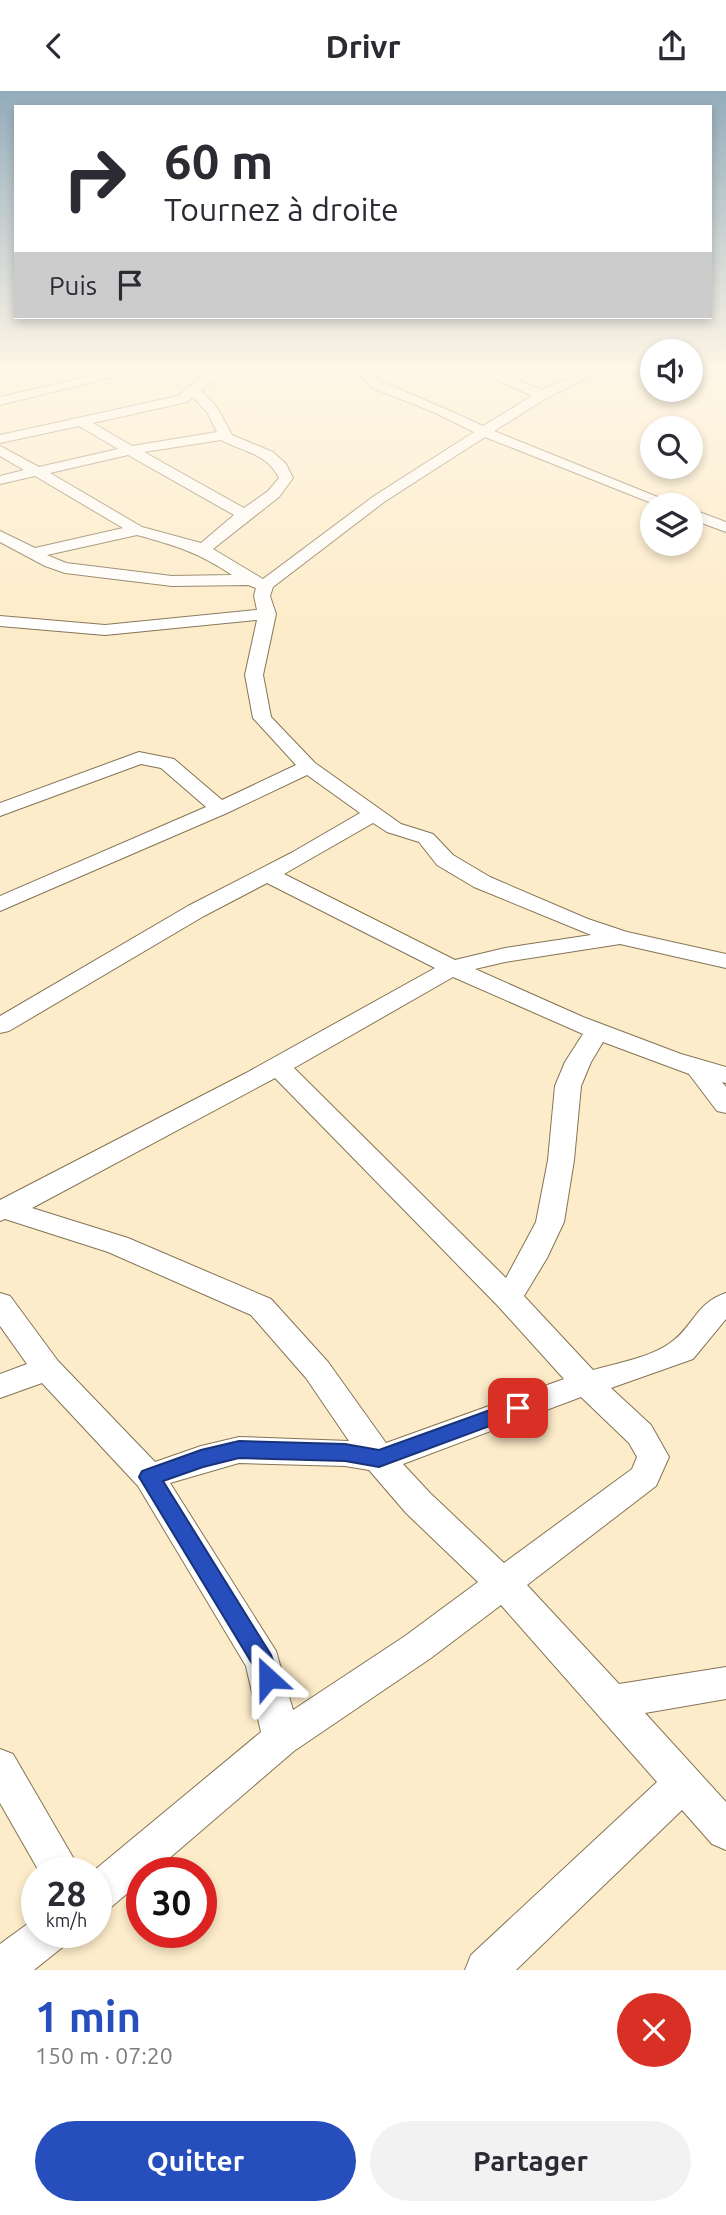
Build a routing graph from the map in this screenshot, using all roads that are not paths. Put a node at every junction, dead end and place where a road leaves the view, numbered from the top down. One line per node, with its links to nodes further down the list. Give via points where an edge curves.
1 (11, 457): 7 (street)
2 (103, 457): 7 (street)
3 (142, 457): 10 (street)
4 (272, 457): 10 (street, via 286,478 283,485)
5 (448, 457): 17 (street)
6 (547, 457): 9 (street)
7 (35, 472): 8 (street); 13 (street)
8 (0, 480)
9 (640, 493)
10 (244, 514): 15 (street)
11 (703, 518): 12 (street)
12 (726, 527)
13 (137, 530): 15 (street); 16 (street)
14 (0, 536): 16 (street)
15 (203, 550): 17 (street)
16 (36, 553): 17 (street, via 65,568 172,581)
17 (257, 583): 18 (street)
18 (267, 614): 19 (street, via 105,630); 20 (street, via 254,675 262,718)
19 (0, 621)
20 (308, 767): 21 (street); 23 (street)
21 (220, 809): 22 (street, via 167,763 139,758); 25 (street)
22 (0, 810)
23 (374, 813): 24 (street); 26 (street, via 394,828 426,838 445,860 482,883)
24 (267, 874): 28 (street); 29 (street)
25 (0, 904)
26 (621, 938): 27 (street); 28 (street, via 505,955)
27 (726, 961)
28 (452, 968): 30 (street); 31 (street)
29 (0, 1025)
30 (597, 1032): 32 (street); 36 (street, via 568,1086 550,1223)
31 (278, 1066): 35 (street); 36 (street)
32 (699, 1070): 33 (street); 34 (street)
33 (726, 1075)
34 (726, 1105)
35 (2, 1210): 42 (street, via 118,1245 261,1307 317,1370)
36 (508, 1298): 40 (street)
37 (0, 1304): 39 (street)
38 (726, 1304): 40 (street, via 711,1315 682,1352)
39 (47, 1369): 41 (street); 43 (street)
40 (586, 1383): 42 (street); 44 (street, via 640,1434 653,1457 645,1478)
41 (0, 1386)
42 (379, 1459): 43 (street, via 345,1453 239,1450); 44 (street, via 418,1503)
43 (149, 1477): 47 (street, via 263,1662)
44 (504, 1584): 46 (street); 47 (street)
45 (726, 1683): 46 (street)
46 (611, 1702): 49 (street)
47 (281, 1739): 52 (street)
48 (0, 1767): 51 (street)
49 (683, 1783): 50 (street); 55 (street)
50 (726, 1831)
51 (53, 1857)
52 (112, 1881)
53 (29, 1948): 54 (street)
54 (0, 1970)
55 (486, 1970)

